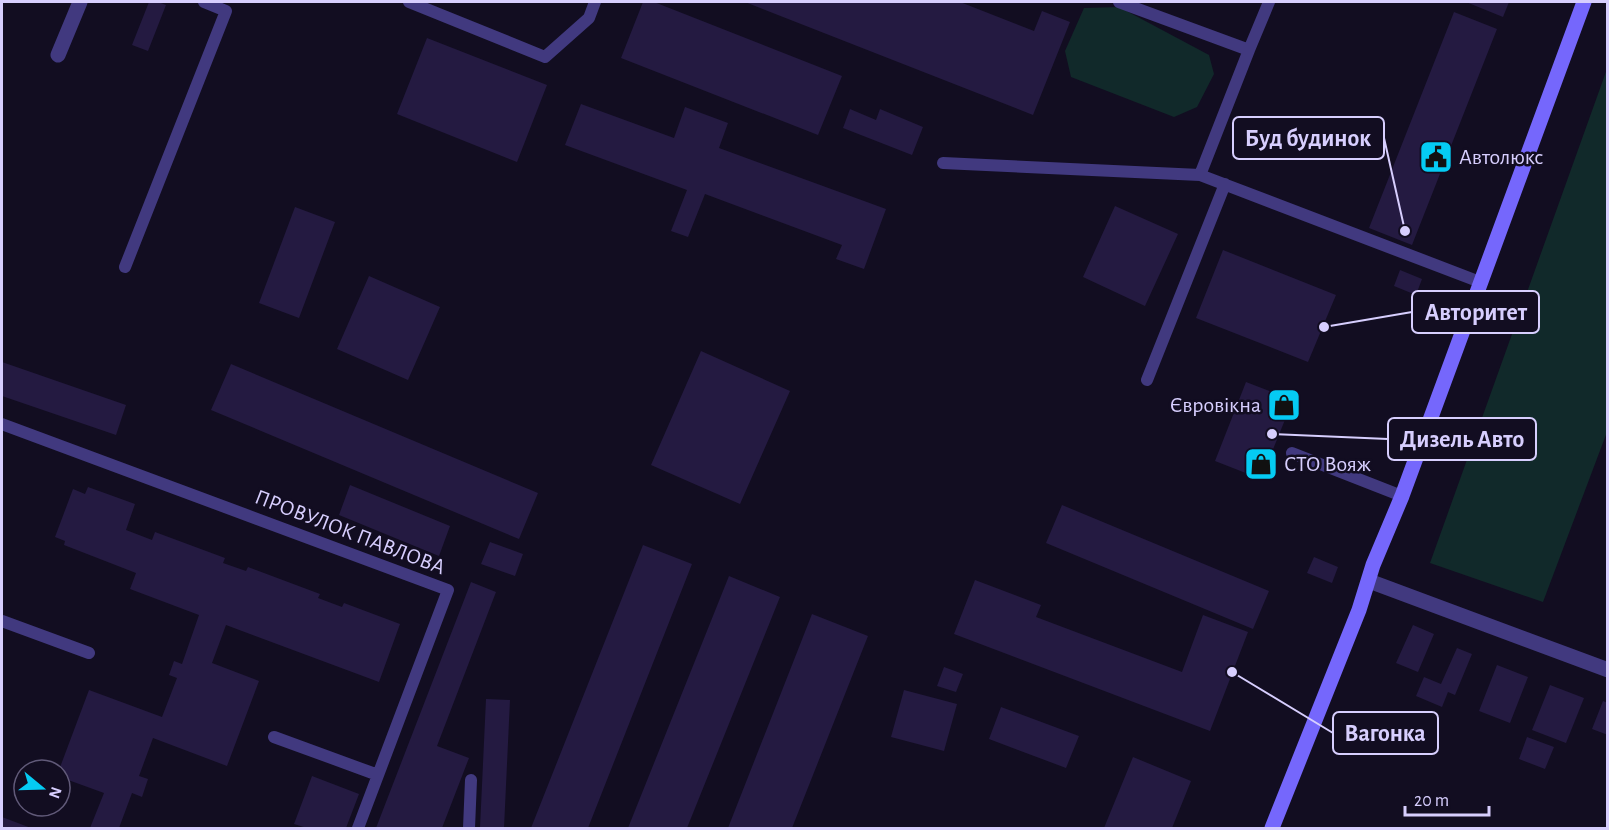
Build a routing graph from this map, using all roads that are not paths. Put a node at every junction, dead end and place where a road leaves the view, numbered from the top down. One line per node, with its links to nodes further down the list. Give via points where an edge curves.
1 (80, 2): 9 (street)
2 (204, 2): 13 (lane, via 226,10)
3 (409, 2): 4 (lane, via 545,57 589,18)
4 (595, 2)
5 (1119, 2): 8 (lane)
6 (1269, 2): 8 (lane)
7 (1584, 2): 14 (main road)
8 (1249, 50): 11 (lane)
9 (58, 56)
10 (943, 163): 11 (lane)
11 (1200, 175): 12 (lane)
12 (1224, 184): 14 (lane); 15 (lane)
13 (125, 267)
14 (1480, 282): 18 (main road)
15 (1147, 380)
16 (2, 424): 24 (lane, ПРОВУЛОК ПАВЛОВА, via 448,590)
17 (1292, 453): 18 (lane)
18 (1402, 496): 19 (main road)
19 (1369, 581): 22 (street); 28 (main road)
20 (2, 621): 21 (lane)
21 (89, 653)
22 (1608, 670)
23 (274, 737): 24 (lane)
24 (378, 775): 26 (lane, ПРОВУЛОК ПАВЛОВА)
25 (471, 780): 27 (lane)
26 (358, 828)
27 (469, 828)
28 (1272, 828)

